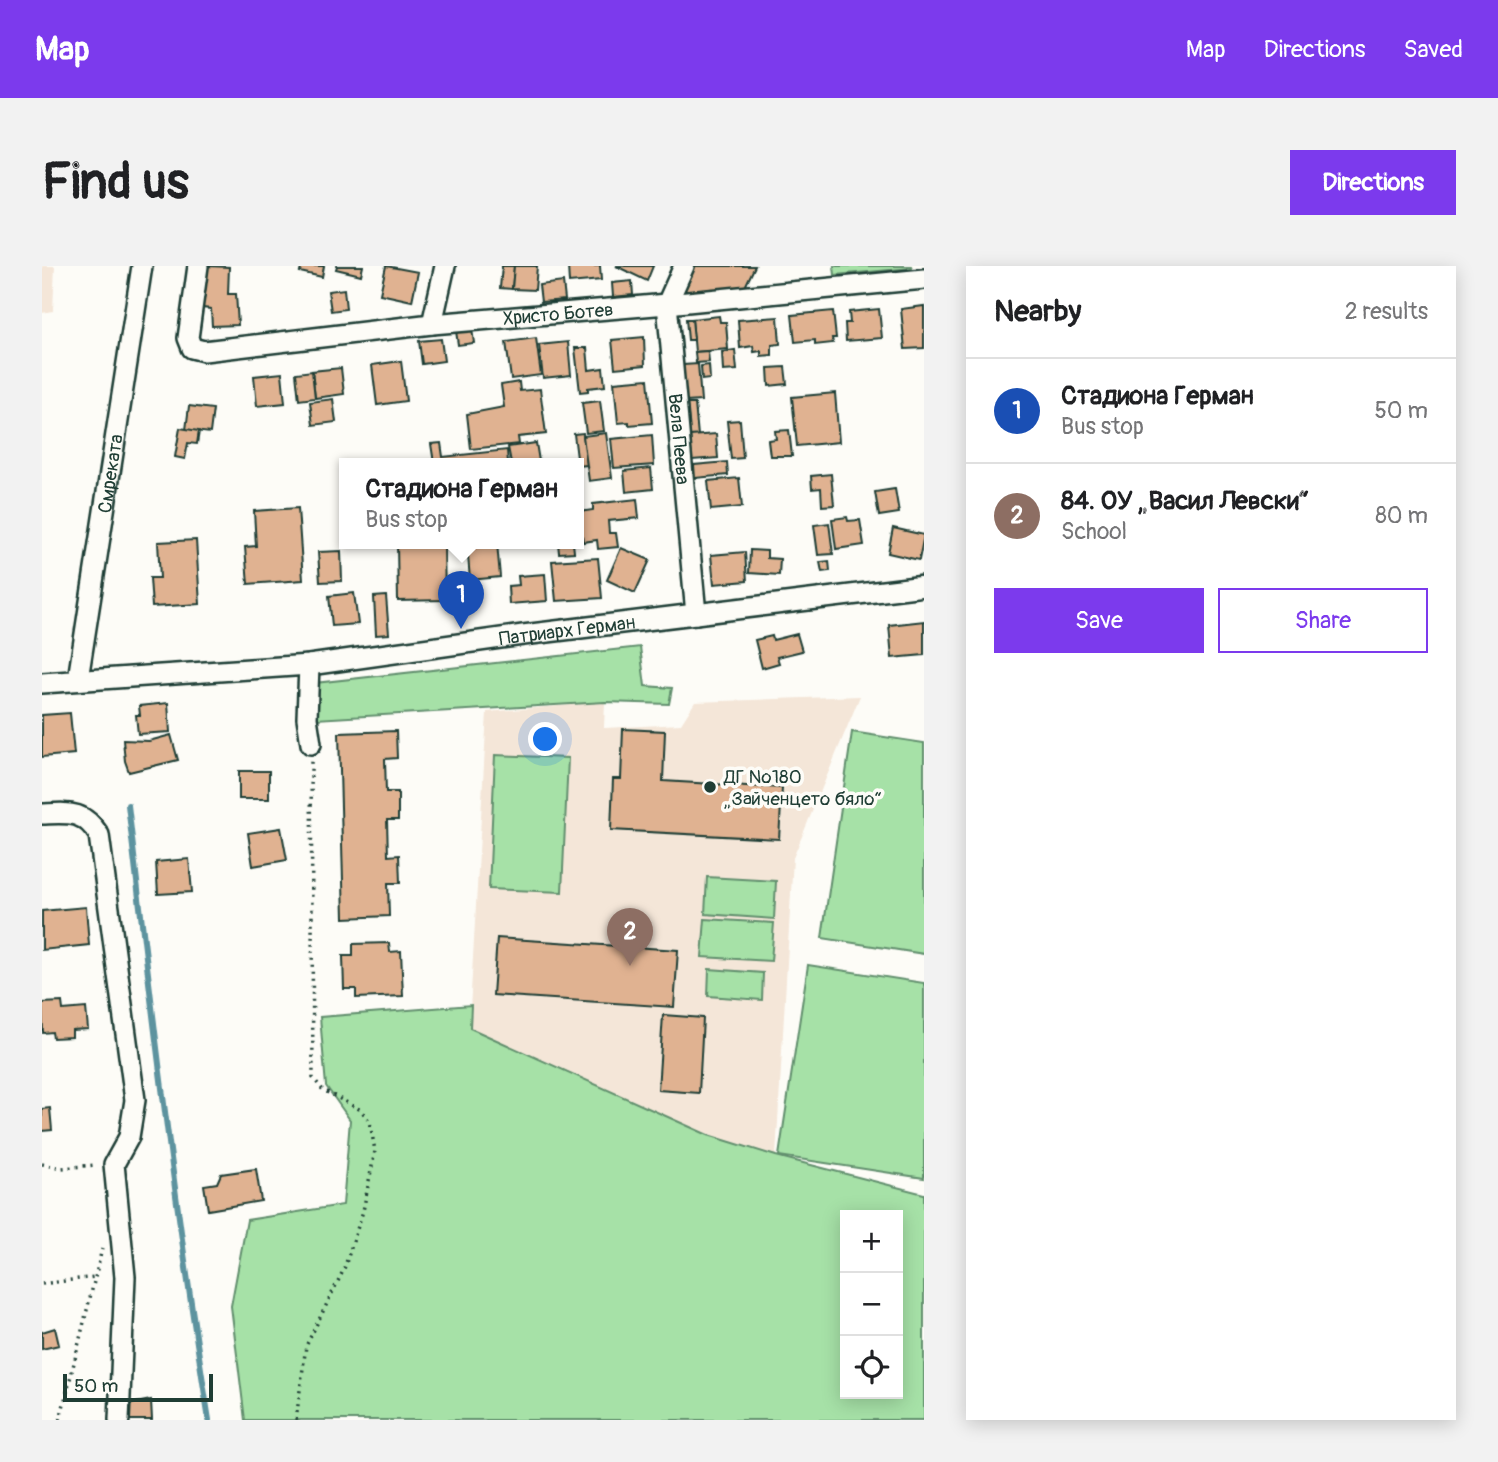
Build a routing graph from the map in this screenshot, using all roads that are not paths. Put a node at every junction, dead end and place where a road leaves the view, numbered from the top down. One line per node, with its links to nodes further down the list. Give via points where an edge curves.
1 (142, 266): 11 (street, Смреката)
2 (198, 266): 7 (street, Христо Ботев, via 188,338 192,348 204,351)
3 (444, 266): 7 (street)
4 (684, 266): 6 (street, Вела Пеева)
5 (924, 279): 6 (street, Христо Ботев)
6 (667, 304): 7 (street, Христо Ботев); 9 (street, Вела Пеева)
7 (432, 324)
8 (924, 586): 9 (street, Патриарх Герман)
9 (696, 614): 10 (street, Патриарх Герман)
10 (309, 665): 11 (street, Патриарх Герман); 13 (street)
11 (78, 679): 12 (street, Патриарх Герман)
12 (42, 683)
13 (311, 744)
14 (42, 814): 15 (street, via 83,817 99,835 135,1100 130,1137 114,1164 125,1277)
15 (119, 1420)

